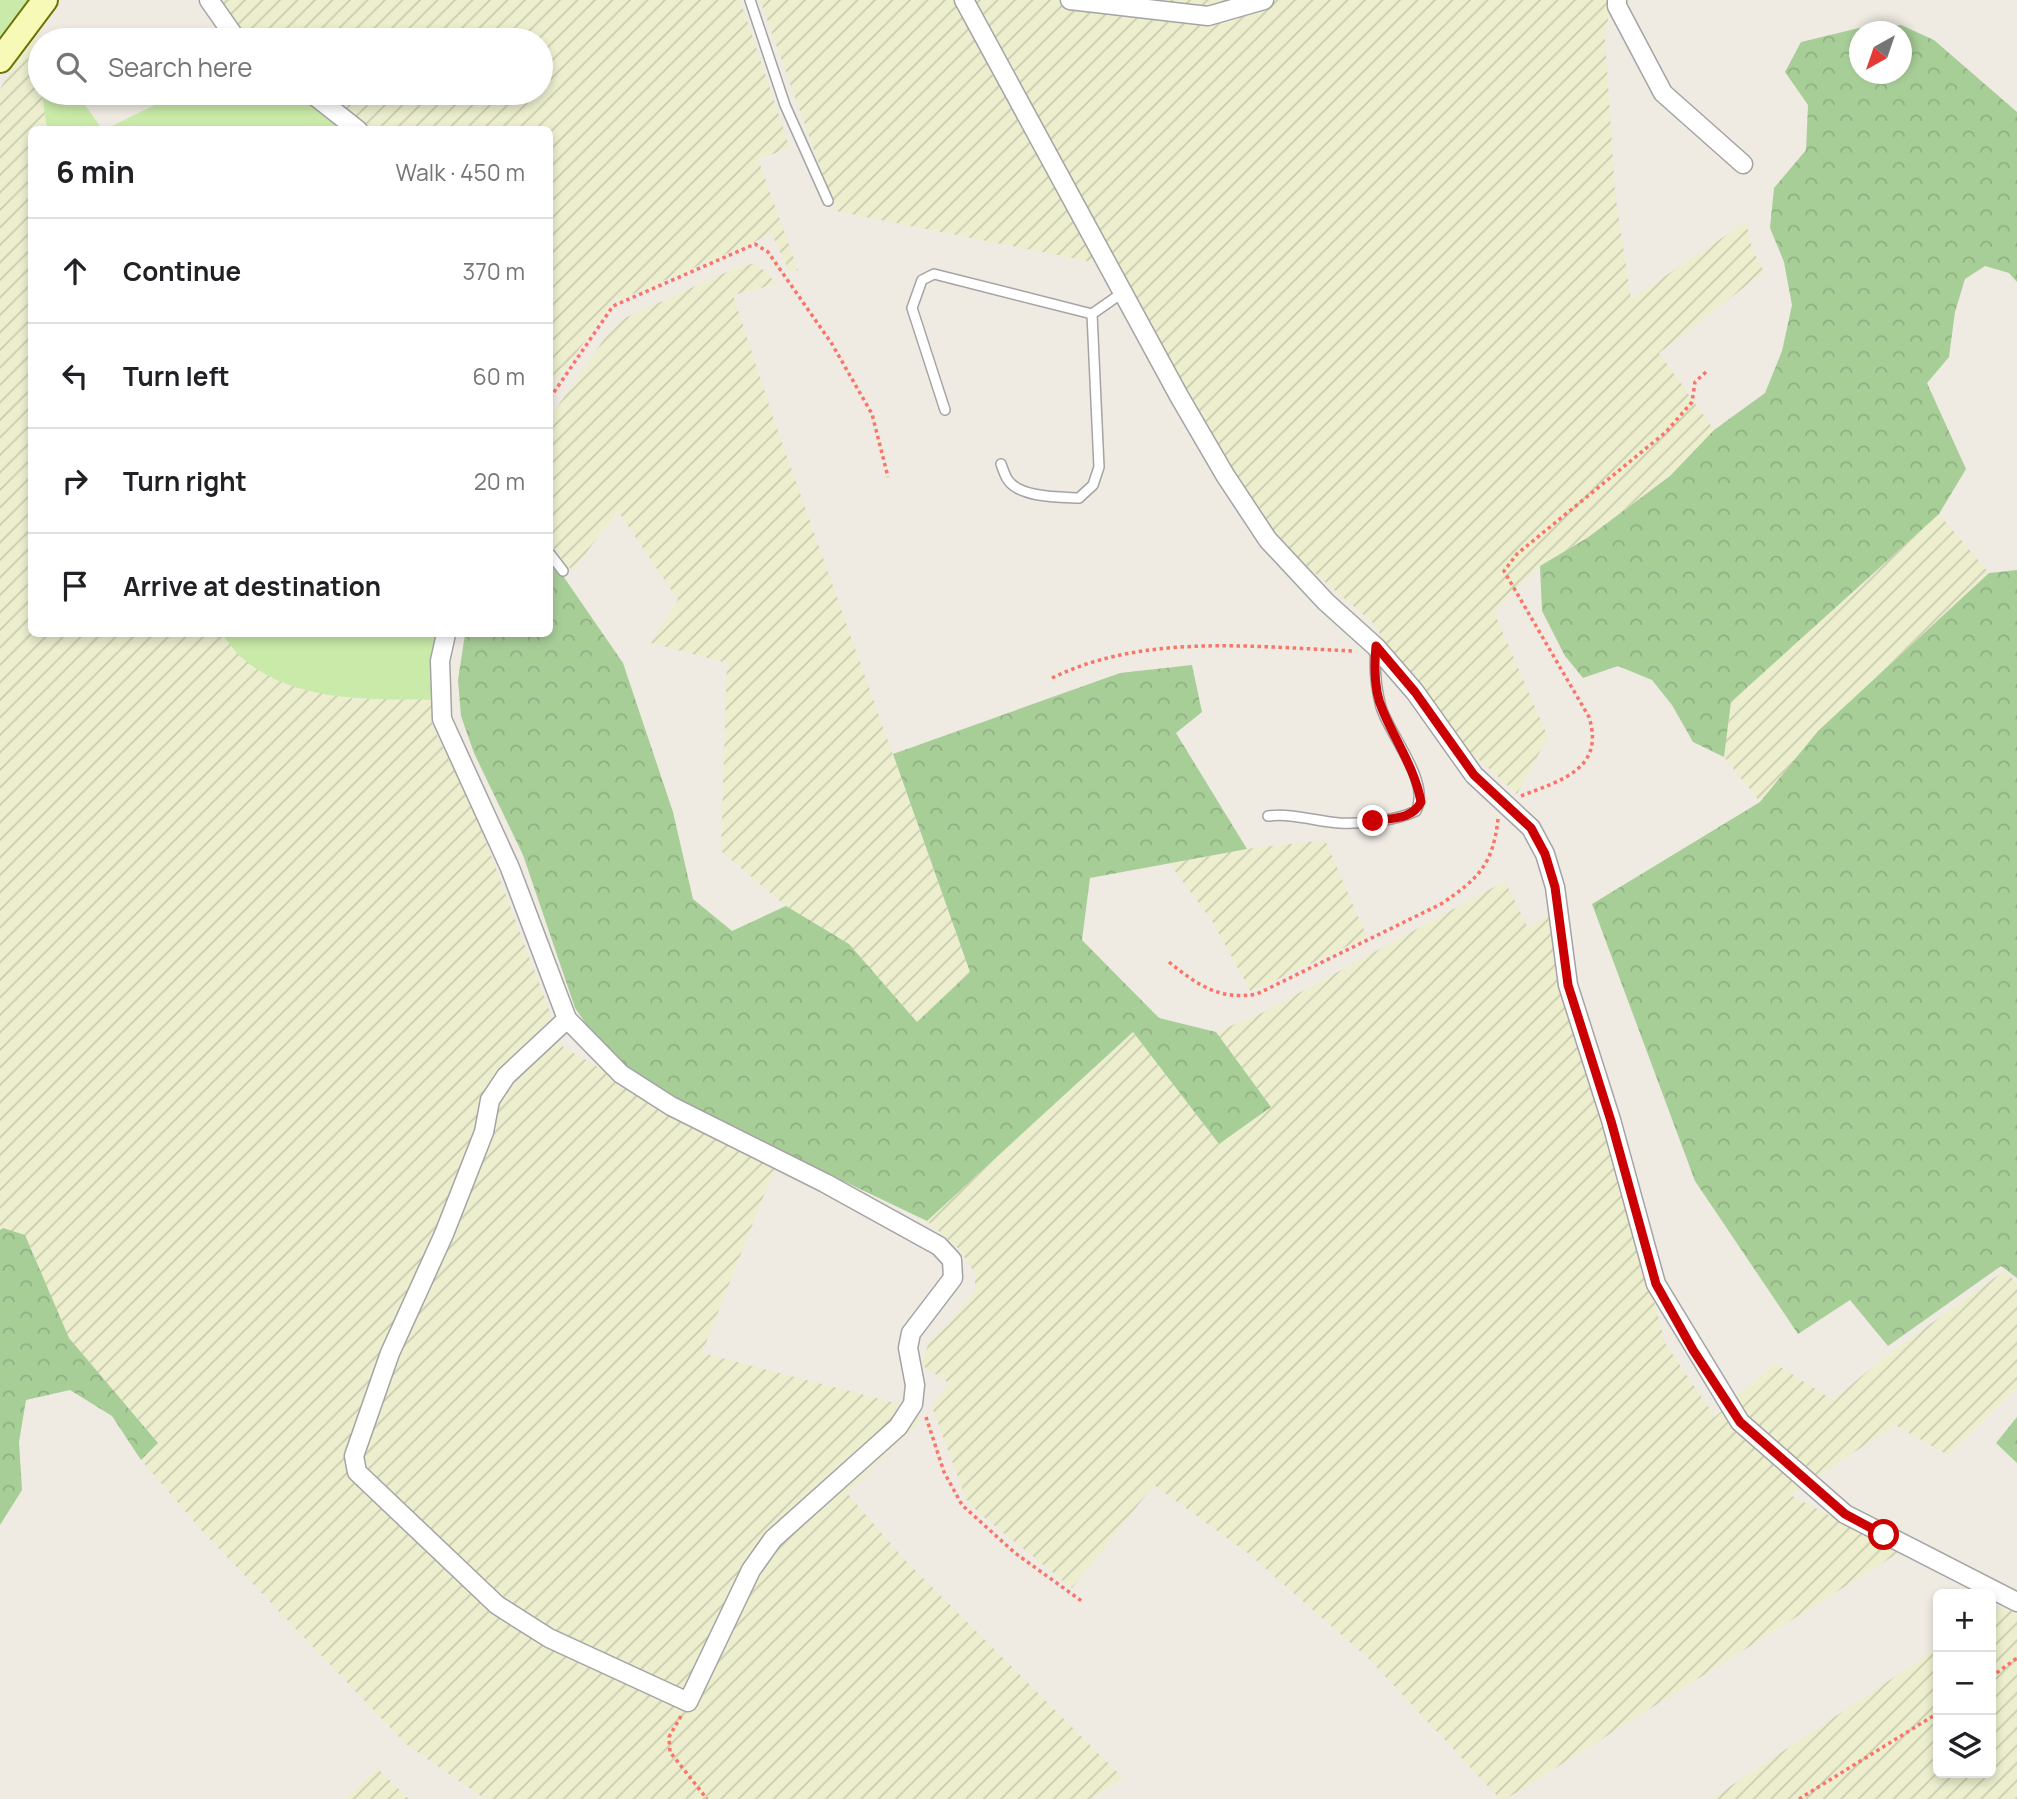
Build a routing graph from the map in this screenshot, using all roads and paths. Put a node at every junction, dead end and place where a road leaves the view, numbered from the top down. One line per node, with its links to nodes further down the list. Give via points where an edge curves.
1 (45, 0): 9 (street)
2 (209, 0): 8 (street)
3 (750, 0): 13 (lane, via 785,105)
4 (964, 0): 14 (street)
5 (1070, 0): 6 (street, via 1208,16)
6 (1264, 0)
7 (1617, 0): 12 (street, via 1663,93)
8 (229, 28)
9 (0, 60)
10 (326, 105): 11 (street)
11 (353, 126)
12 (1743, 164)
13 (828, 201)
14 (1122, 293): 15 (lane); 24 (street, via 1225,475 1268,540 1326,602)
15 (1092, 314): 18 (lane, via 934,274 922,280 912,308); 19 (lane, via 1099,467 1093,485 1079,498 1038,493 1008,481)
16 (1706, 372): 26 (path, via 1695,382 1692,401 1666,432 1517,554 1504,570 1583,705 1595,736 1581,767)
17 (553, 394): 20 (path, via 613,306 755,244 768,252 845,363 872,414)
18 (944, 410)
19 (1001, 464)
20 (888, 477)
21 (553, 558): 22 (lane)
22 (563, 571)
23 (445, 637): 29 (street, via 440,661 442,719 510,867)
24 (1376, 646): 25 (path, via 1365,652 1139,649 1087,662); 26 (street, via 1474,775); 27 (lane, via 1374,670 1382,709 1418,786 1421,802 1416,811 1339,823 1285,814)
25 (1052, 678)
26 (1506, 802): 28 (path, via 1498,816 1490,857 1467,886 1441,904 1256,994 1242,997 1207,990); 32 (street, via 1531,828 1545,854 1555,887 1568,985 1656,1284 1720,1391 1740,1422 1845,1514)
27 (1268, 816)
28 (1169, 962)
29 (567, 1018): 30 (street, via 621,1074 671,1106 939,1245 952,1260 953,1278 911,1333 908,1348); 35 (street, via 506,1076 490,1100 479,1145 390,1353 354,1456 357,1472 497,1605 549,1637)
30 (915, 1385): 31 (path, via 944,1472 962,1505 1014,1553); 35 (street, via 913,1404 898,1427 766,1549 751,1570)
31 (1083, 1602)
32 (2017, 1602)
33 (2017, 1658): 34 (path)
34 (1996, 1673)
35 (688, 1702): 37 (path, via 669,1737 670,1752)
36 (1935, 1715): 38 (path)
37 (707, 1799)
38 (1799, 1799)

